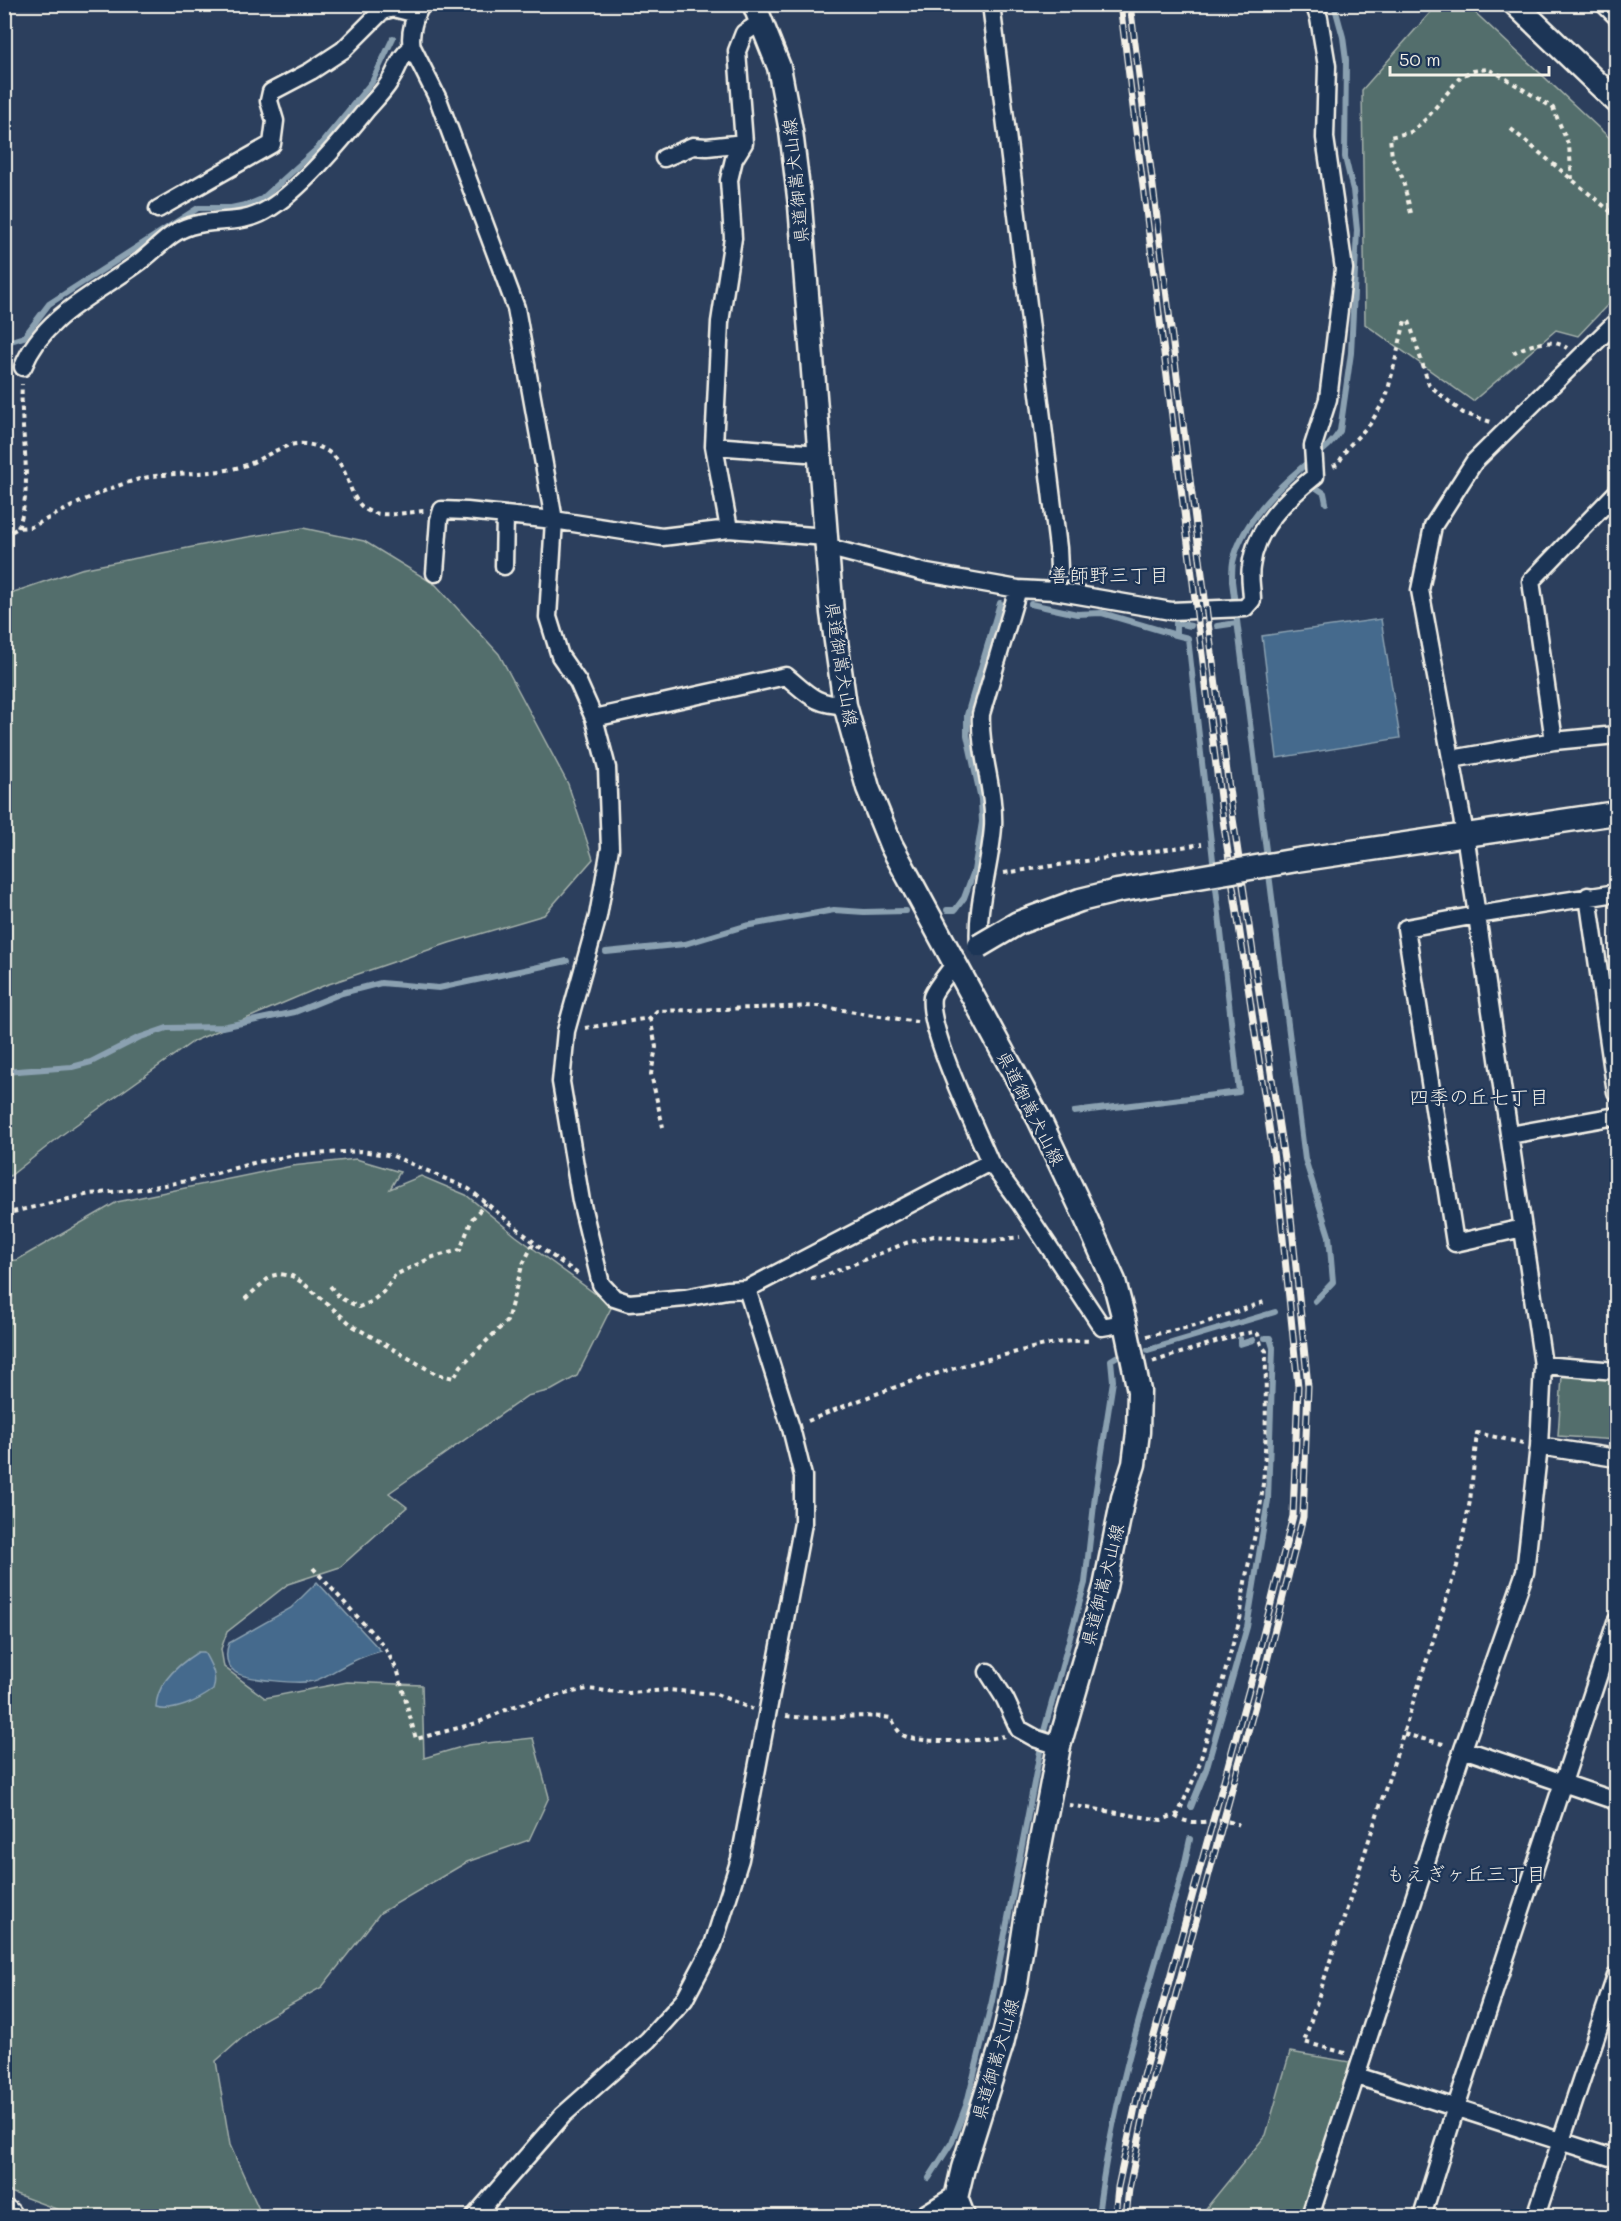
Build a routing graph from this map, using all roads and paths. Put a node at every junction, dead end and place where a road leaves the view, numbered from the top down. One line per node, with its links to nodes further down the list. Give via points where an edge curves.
1 (991, 4): 36 (street, via 1058,548)
2 (1314, 4): 24 (street, via 1327,66 1325,138 1344,269 1328,399 1313,446)
3 (1515, 4): 9 (main road)
4 (1604, 4): 7 (street)
5 (420, 9): 8 (street, via 410,39); 14 (street, via 382,11 343,50 271,92 269,101 275,121 272,144)
6 (757, 13): 11 (street, via 737,51); 23 (main road, 県道御嵩犬山線, via 779,67 791,131)
7 (1617, 16)
8 (412, 47): 20 (street, via 400,57 391,80 347,134 280,201 246,219 187,226 58,317); 28 (street, via 438,99 516,308)
9 (1617, 101)
10 (1511, 129): 13 (path)
11 (744, 143): 12 (street, via 693,146); 22 (street, via 734,159 729,180 733,238 720,322)
12 (664, 158)
13 (1572, 180): 15 (path, via 1569,146 1553,108 1500,75 1487,69 1473,71 1461,76 1411,132 1390,137 1392,158 1402,177); 16 (path)
14 (158, 209)
15 (1411, 213)
16 (1617, 216)
17 (1617, 322): 19 (street)
18 (1513, 353): 19 (path, via 1548,343 1564,345)
19 (1579, 358): 21 (street)
20 (23, 367): 29 (path, via 26,498)
21 (1508, 428): 24 (path, via 1463,412 1429,385 1409,321 1405,321 1386,398 1338,464); 41 (street, via 1474,462 1433,526 1420,590)
22 (714, 446): 23 (street); 30 (street)
23 (819, 454): 32 (main road, 県道御嵩犬山線)
24 (1315, 476): 36 (street, via 1289,497 1260,535 1251,567 1252,600 1245,608 1171,611)
25 (1617, 494): 40 (street, via 1531,581)
26 (442, 510): 27 (street); 29 (path, via 381,514 366,510 331,453 309,444 289,444 241,467 146,477 111,488 31,527); 34 (street)
27 (505, 515): 28 (street); 33 (street)
28 (554, 520): 30 (street, via 662,537); 38 (street, via 548,617 560,656 578,682)
29 (18, 528): 31 (path)
30 (729, 529): 32 (street)
31 (4, 536)
32 (826, 542): 35 (street, via 927,573); 37 (main road, 県道御嵩犬山線)
33 (504, 566)
34 (435, 573)
35 (1018, 589): 36 (street); 45 (street, via 981,714 980,735 992,797 993,828)
36 (1055, 591)
37 (845, 705): 38 (street, via 826,705 786,676); 50 (main road, 県道御嵩犬山線, via 868,788 891,845)
38 (594, 718): 53 (street, via 607,768 610,848 598,916)
39 (1617, 735): 40 (street)
40 (1554, 741): 41 (street)
41 (1452, 759): 43 (street)
42 (1617, 813): 43 (main road)
43 (1466, 834): 48 (street); 49 (main road, bridge, via 1117,891 1018,923)
44 (1202, 844): 45 (path)
45 (985, 873): 49 (street, via 978,921)
46 (1617, 893): 47 (street)
47 (1588, 896): 48 (street); 54 (street)
48 (1477, 915): 57 (street); 61 (street, via 1406,928 1455,1243)
49 (979, 946): 50 (main road)
50 (955, 963): 52 (street, via 932,996); 70 (main road, 県道御嵩犬山線, via 1039,1119 1114,1281)
51 (650, 1018): 52 (path, via 657,1011 818,1006); 53 (path); 56 (path, via 656,1047 651,1074)
52 (935, 1025): 58 (street)
53 (566, 1031): 65 (street, via 561,1082 580,1200)
54 (1617, 1092)
55 (1617, 1116): 57 (street)
56 (663, 1127)
57 (1510, 1135): 61 (street)
58 (990, 1162): 62 (street); 64 (street)
59 (486, 1203): 60 (path, via 469,1189 393,1156 361,1151 296,1155 187,1181 90,1194); 63 (path); 66 (path, via 472,1219 460,1250 433,1257 395,1275 371,1302 359,1307 340,1298)
60 (4, 1214)
61 (1523, 1228): 71 (street)
62 (1037, 1229): 64 (path, via 1019,1238 990,1241 934,1236 821,1276 801,1279); 70 (street, via 1102,1327)
63 (534, 1242): 65 (path, via 583,1278); 68 (path, via 522,1266 507,1321 461,1366 454,1378 436,1374 353,1326 292,1276 271,1276)
64 (787, 1268): 67 (street)
65 (599, 1275): 67 (street, via 601,1284 614,1298 629,1303)
66 (330, 1286)
67 (747, 1289): 74 (street)
68 (245, 1299)
69 (1267, 1301): 70 (path, via 1181,1330)
70 (1120, 1329): 72 (main road, 県道御嵩犬山線); 74 (path, via 1107,1341 1077,1340 995,1357 904,1383)
71 (1543, 1365): 73 (street); 75 (street)
72 (1134, 1366): 84 (main road, 県道御嵩犬山線, via 1139,1391 1134,1464 1104,1587); 89 (path, via 1253,1332 1266,1352 1259,1514 1241,1615 1198,1769)
73 (1617, 1371)
74 (791, 1428): 80 (street, via 803,1476 802,1523)
75 (1539, 1446): 76 (street); 82 (path, via 1477,1433 1470,1501 1457,1566); 85 (street, via 1525,1572)
76 (1617, 1458)
77 (313, 1568): 80 (path, via 384,1646 398,1672 416,1738 477,1723 532,1701 587,1689 716,1694)
78 (1617, 1622): 86 (street)
79 (988, 1672): 81 (street)
80 (767, 1713): 81 (path, via 808,1719 869,1715 891,1718 901,1734 911,1738 980,1740 1003,1737); 98 (street, via 740,1859 713,1945 684,2000 648,2040 563,2115)
81 (1019, 1729): 84 (street)
82 (1404, 1734): 83 (path); 92 (path, via 1304,2042)
83 (1443, 1744)
84 (1057, 1746): 88 (main road, 県道御嵩犬山線)
85 (1462, 1749): 86 (street); 93 (street)
86 (1563, 1785): 87 (street); 94 (street)
87 (1617, 1801)
88 (1049, 1802): 89 (path, via 1161,1820); 97 (main road, 県道御嵩犬山線, via 1016,1984 1002,2044 963,2168)
89 (1175, 1815): 90 (path, via 1186,1823 1227,1819)
90 (1239, 1825)
91 (1617, 1976): 95 (street)
92 (1347, 2054)
93 (1357, 2076): 94 (street); 100 (street)
94 (1456, 2107): 95 (street); 101 (street)
95 (1560, 2140): 96 (street); 102 (street)
96 (1617, 2159)
97 (959, 2207): 99 (main road)
98 (475, 2217)
99 (927, 2217)
100 (1310, 2217)
101 (1422, 2217)
102 (1536, 2217)

